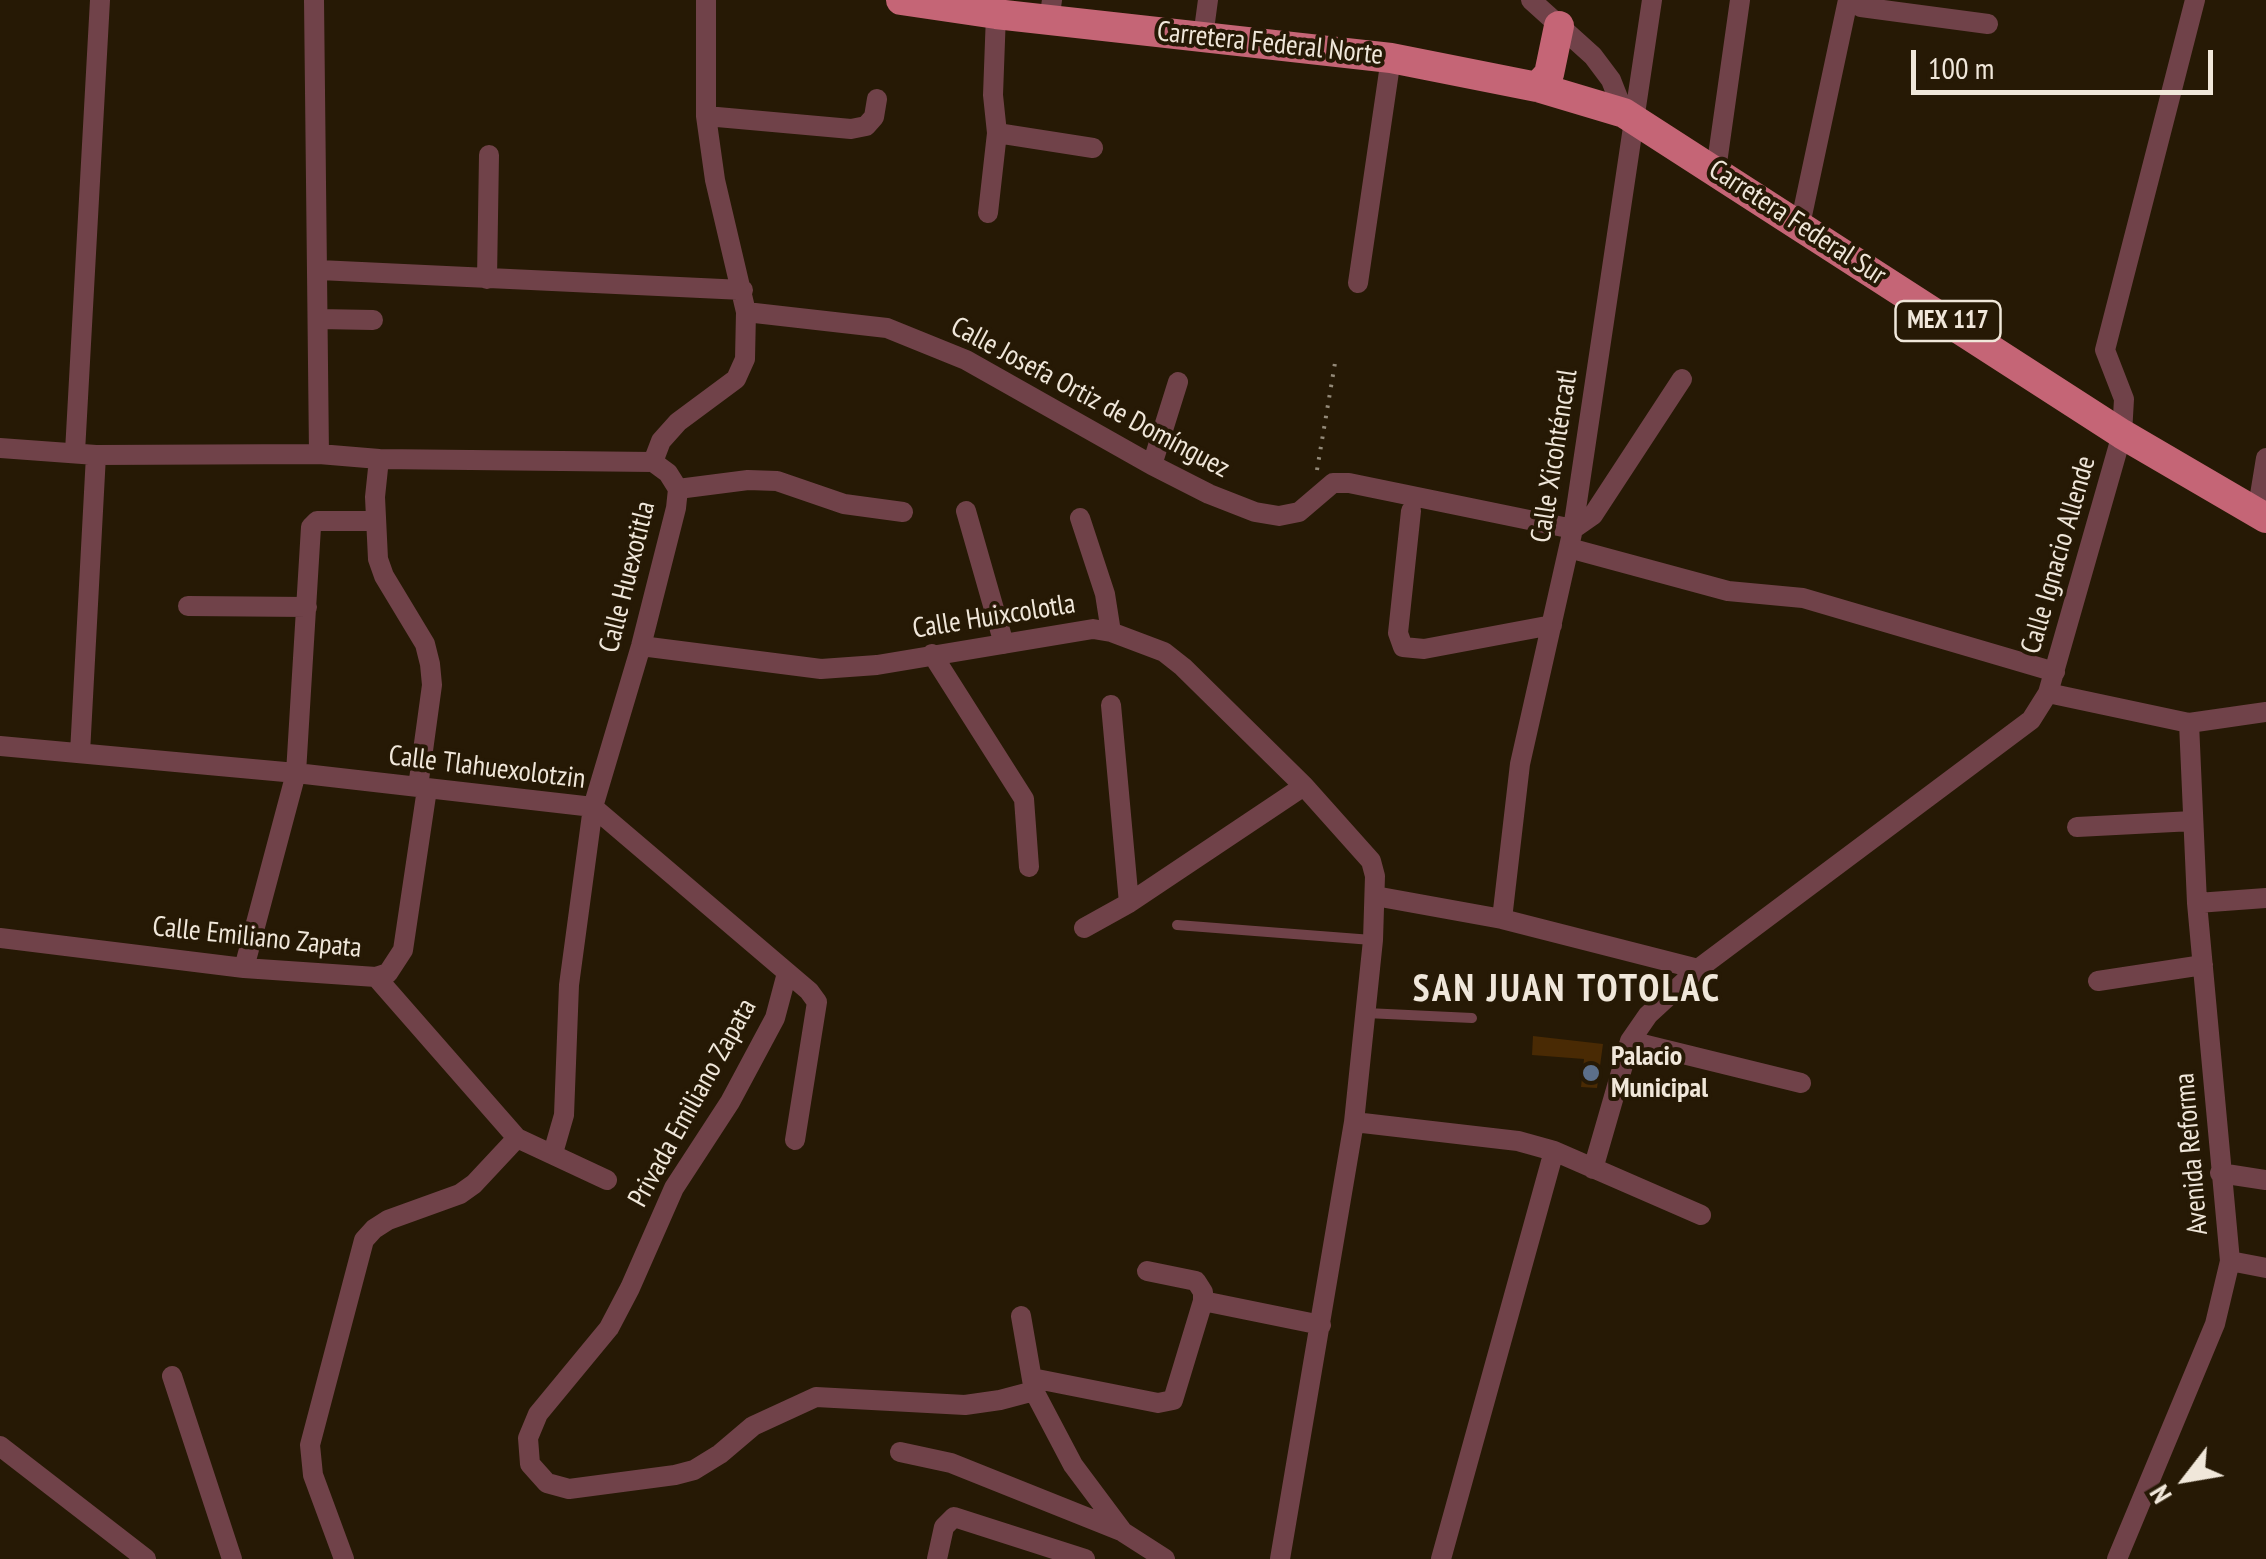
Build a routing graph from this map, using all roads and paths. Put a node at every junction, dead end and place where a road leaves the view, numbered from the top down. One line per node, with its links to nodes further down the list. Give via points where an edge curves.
1 (100, 0): 40 (street)
2 (314, 0): 28 (street)
3 (706, 0): 21 (street, Calle Huexotitla)
4 (901, 0): 11 (main road, Carretera Federal Norte / MEX 117)
5 (1208, 0): 16 (street)
6 (1531, 0): 15 (street)
7 (1652, 0): 20 (street, Calle Xicohténcatl)
8 (1740, 0): 25 (street)
9 (1849, 0): 14 (street); 27 (street)
10 (2195, 0): 38 (street, Calle Ignacio Allende, via 2105,350 2124,398)
11 (957, 4): 13 (main road, Carretera Federal Norte / MEX 117)
12 (1050, 10): 13 (main road, Carretera Federal Norte / MEX 117); 16 (main road, Carretera Federal Norte / MEX 117)
13 (996, 14): 22 (street)
14 (1988, 24)
15 (1559, 26): 18 (main road, via 1549,74); 20 (street, via 1593,56)
16 (1203, 37): 17 (main road, Carretera Federal Norte / MEX 117)
17 (1391, 58): 18 (main road, Carretera Federal Norte / MEX 117); 30 (street)
18 (1537, 87): 20 (main road, Carretera Federal Norte / MEX 117)
19 (877, 99): 21 (street, via 874,117 851,130)
20 (1629, 115): 25 (main road, Carretera Federal Sur / MEX 117); 54 (street, Calle Xicohténcatl)
21 (706, 116): 31 (street, Calle Huexotitla, via 714,180)
22 (997, 134): 23 (street); 26 (street)
23 (1093, 148)
24 (489, 155): 29 (street)
25 (1716, 170): 27 (main road, Carretera Federal Sur / MEX 117)
26 (988, 213)
27 (1800, 225): 38 (main road, Carretera Federal Sur / MEX 117)
28 (319, 270): 29 (street); 33 (street)
29 (487, 279): 31 (street)
30 (1358, 283)
31 (742, 290): 32 (street, Calle Huexotitla)
32 (746, 312): 44 (street, Calle Huexotitla, via 745,359 736,379 678,422); 45 (street, Calle Josefa Ortiz de Domínguez, via 887,328 966,360)
33 (319, 318): 34 (street); 41 (street)
34 (373, 320)
35 (1336, 357): 47 (path, via 1316,467)
36 (1682, 378): 54 (street, via 1606,498)
37 (1178, 382): 45 (street)
38 (2122, 434): 51 (main road, Carretera Federal Sur / MEX 117); 62 (street, Calle Ignacio Allende)
39 (0, 448): 40 (street)
40 (86, 453): 41 (street); 67 (street)
41 (318, 454): 43 (street)
42 (2266, 458): 51 (street)
43 (379, 459): 44 (street); 53 (street)
44 (653, 462): 46 (street, Calle Huexotitla)
45 (1152, 465): 47 (street, Calle Josefa Ortiz de Domínguez, via 1255,512 1279,516 1298,512)
46 (678, 488): 49 (street, via 776,481 844,504); 60 (street, Calle Huexotitla)
47 (1324, 488): 54 (street, via 1349,482)
48 (966, 510): 59 (street)
49 (903, 512)
50 (1411, 512): 57 (street, via 1398,633 1404,647)
51 (2261, 516)
52 (1080, 518): 58 (street)
53 (376, 521): 56 (street, via 314,523); 70 (street, via 384,576 430,664)
54 (1571, 539): 57 (street, Calle Xicohténcatl); 62 (street, via 1728,591 1803,598)
55 (188, 606): 56 (street)
56 (307, 608): 68 (street)
57 (1552, 625): 79 (street, Calle Xicohténcatl, via 1520,764)
58 (1111, 632): 59 (street, Calle Huixcolotla); 69 (street, Calle Huixcolotla, via 1164,652)
59 (1004, 644): 61 (street, Calle Huixcolotla)
60 (641, 646): 61 (street, Calle Huixcolotla, via 820,669); 71 (street, Calle Huexotitla)
61 (932, 654): 74 (street, via 1024,799)
62 (2051, 682): 65 (street); 86 (street, Calle Ignacio Allende, via 2031,720)
63 (1111, 705): 77 (street)
64 (2266, 712): 65 (street)
65 (2189, 723): 72 (street, Avenida Reforma)
66 (0, 746): 67 (street, Calle Tlahuexolotzin)
67 (80, 753): 68 (street, Calle Tlahuexolotzin)
68 (296, 773): 70 (street, Calle Tlahuexolotzin); 85 (street)
69 (1304, 786): 75 (street, Calle Huixcolotla, via 1366,854); 77 (street)
70 (422, 788): 71 (street, Calle Tlahuexolotzin); 88 (street, via 404,950)
71 (593, 806): 87 (street, Calle Tlahuexolotzin); 98 (street, Calle Huexotitla, via 569,985 564,1115)
72 (2193, 820): 73 (street); 78 (street, Avenida Reforma)
73 (2077, 827)
74 (1029, 868)
75 (1375, 886): 79 (street); 83 (street)
76 (2266, 898): 78 (street)
77 (1130, 903): 81 (street)
78 (2197, 904): 84 (street, Avenida Reforma)
79 (1502, 918): 86 (street)
80 (1177, 925): 83 (lane)
81 (1084, 928)
82 (0, 938): 85 (street, Calle Emiliano Zapata)
83 (1373, 940): 90 (street)
84 (2203, 965): 89 (street); 100 (street, Avenida Reforma)
85 (244, 968): 88 (street, Calle Emiliano Zapata)
86 (1698, 969): 92 (street, Calle Ignacio Allende, via 1648,1015)
87 (787, 973): 96 (street, Calle Tlahuexolotzin, via 816,1002); 111 (street, Privada Emiliano Zapata, via 775,1018 674,1188 609,1328 538,1414 528,1438 530,1464 547,1483 569,1489 675,1475 720,1454 753,1426 816,1397 965,1404 1000,1400)
88 (376, 978): 95 (street, Calle Emiliano Zapata)
89 (2098, 980)
90 (1366, 1013): 91 (lane); 94 (street)
91 (1472, 1018)
92 (1630, 1042): 93 (street); 99 (street)
93 (1800, 1083)
94 (1354, 1122): 97 (street); 109 (street)
95 (517, 1138): 98 (street, Calle Emiliano Zapata); 117 (street, via 460,1194 388,1220 364,1240 310,1445)
96 (795, 1140)
97 (1554, 1151): 99 (street); 122 (street)
98 (553, 1152): 101 (street, Calle Emiliano Zapata)
99 (1592, 1169): 103 (street)
100 (2220, 1173): 102 (street); 104 (street, Avenida Reforma)
101 (607, 1180)
102 (2266, 1180)
103 (1700, 1215)
104 (2230, 1261): 105 (street); 123 (street, Avenida Reforma, via 2216,1324)
105 (2266, 1268)
106 (1148, 1271): 107 (street, via 1196,1280)
107 (1203, 1301): 109 (street); 111 (street, via 1169,1402)
108 (1021, 1316): 111 (street)
109 (1321, 1325): 121 (street)
110 (172, 1376): 116 (street)
111 (1033, 1384): 114 (street, via 1073,1465)
112 (0, 1446): 115 (street)
113 (900, 1452): 114 (street, via 951,1463)
114 (1123, 1532): 120 (street)
115 (146, 1559)
116 (232, 1559)
117 (344, 1559)
118 (937, 1559): 119 (street, via 944,1527 954,1516)
119 (1084, 1559)
120 (1165, 1559)
121 (1280, 1559)
122 (1441, 1559)
123 (2117, 1559)

